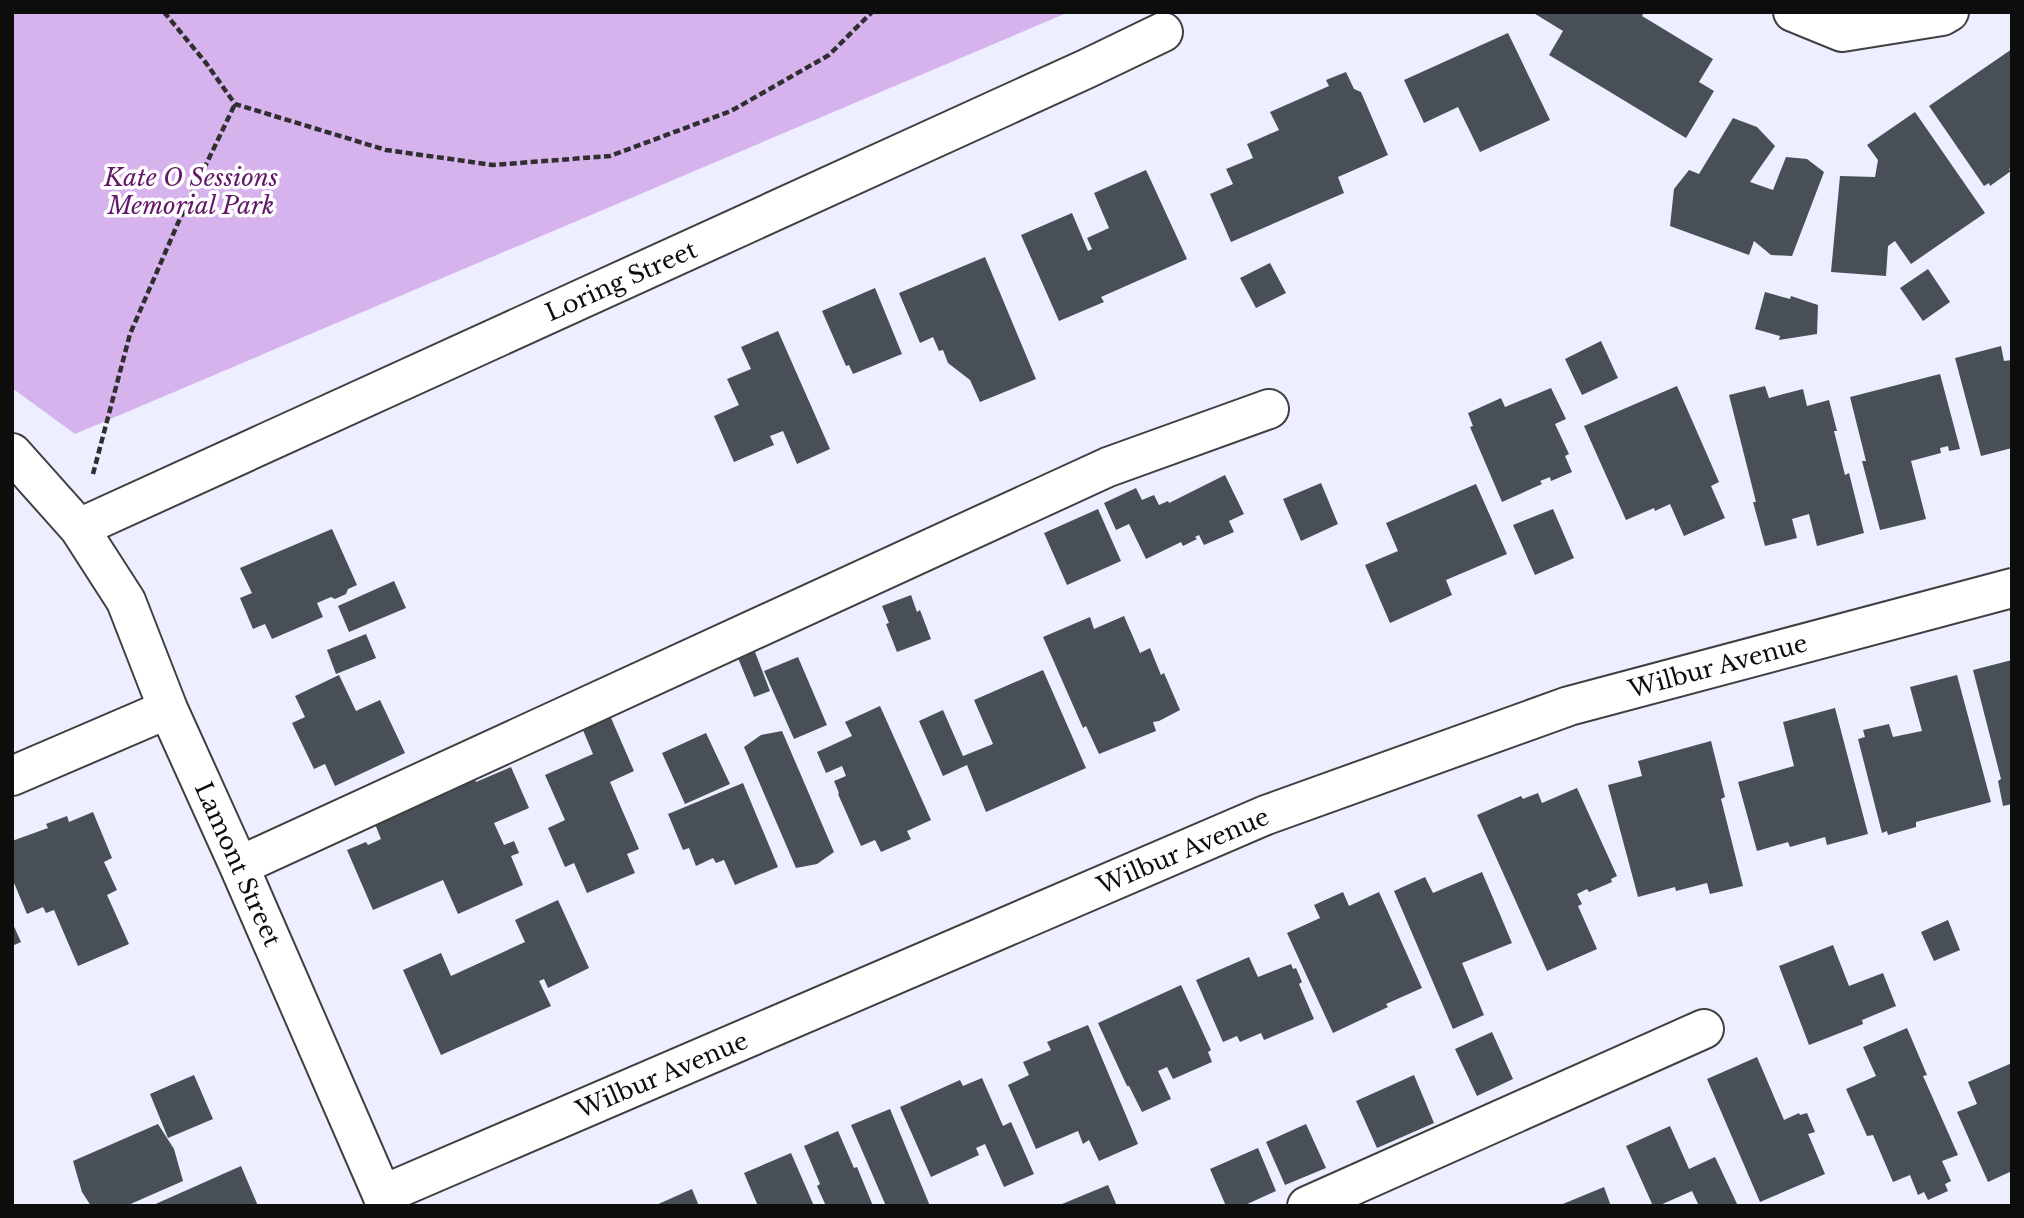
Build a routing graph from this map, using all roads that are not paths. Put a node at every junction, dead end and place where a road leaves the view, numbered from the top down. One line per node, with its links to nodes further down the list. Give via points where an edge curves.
1 (1793, 12): 2 (street, via 1842,32)
2 (1949, 12)
3 (1163, 32): 6 (street, Loring Street)
4 (1269, 409): 10 (street, via 1108,467)
5 (12, 453): 6 (street, Lamont Street)
6 (79, 528): 8 (street, Lamont Street, via 126,601)
7 (2012, 588): 12 (street, Wilbur Avenue, via 1569,706 1266,815)
8 (168, 709): 9 (street); 10 (street, Lamont Street)
9 (12, 776)
10 (239, 866): 12 (street, Lamont Street)
11 (1704, 1029): 13 (street)
12 (385, 1200)
13 (1307, 1206)

